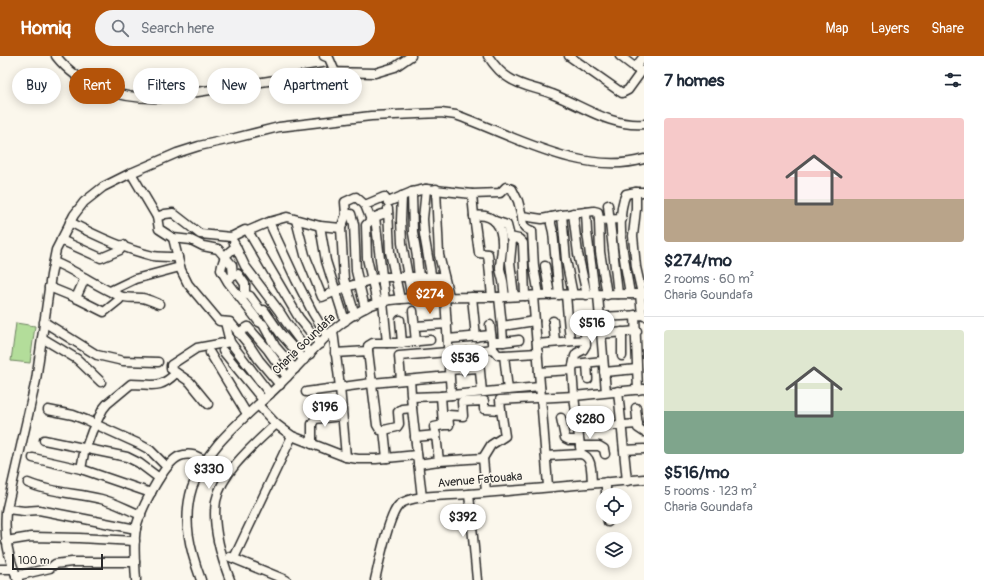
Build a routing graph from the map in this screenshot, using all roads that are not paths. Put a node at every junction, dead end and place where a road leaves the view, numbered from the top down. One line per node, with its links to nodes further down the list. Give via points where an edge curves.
1 (56, 56): 11 (street, via 78,76 100,89 115,94 146,98)
2 (324, 56): 8 (street, via 329,58)
3 (411, 56): 10 (street, via 395,67 375,73)
4 (488, 56): 12 (street, via 501,72 523,85 551,93 612,121)
5 (569, 56): 9 (street, via 622,93 628,90)
6 (620, 56): 9 (street)
7 (644, 56): 9 (street)
8 (333, 68)
9 (640, 70)
10 (362, 73)
11 (269, 81)
12 (644, 124)
13 (644, 159): 14 (street, via 621,163 577,160 543,150 456,115 441,113 371,116 279,126 199,146)
14 (131, 173): 31 (street); 39 (street, via 102,187 84,202)
15 (426, 189): 16 (street); 17 (street); 59 (street, via 423,219)
16 (436, 189): 19 (street); 60 (street, via 438,248)
17 (412, 192): 20 (street); 58 (street, via 413,232)
18 (640, 192): 35 (street, via 626,194 622,202); 71 (street, via 633,236)
19 (472, 194): 29 (street); 30 (street, via 500,193 506,188 512,189)
20 (402, 196): 21 (street); 57 (street, via 402,243)
21 (388, 202): 22 (street, via 384,197); 25 (street)
22 (365, 205): 27 (street, via 356,197 345,202); 33 (street)
23 (608, 205): 34 (street)
24 (586, 212): 26 (street); 38 (street, via 598,212); 74 (street)
25 (388, 213): 33 (street); 55 (street, via 390,252)
26 (573, 213): 28 (street); 74 (street, via 578,254)
27 (346, 215): 42 (street); 64 (street, via 351,214 354,224)
28 (562, 215): 32 (street); 73 (street)
29 (474, 216): 37 (street, via 489,216); 81 (street, via 479,253 488,254)
30 (522, 216): 32 (street, via 542,219); 79 (street, via 522,224 532,231)
31 (157, 217): 44 (street, via 173,213 200,234); 46 (street, via 159,229)
32 (552, 217): 73 (street, via 551,224)
33 (373, 219): 56 (street); 63 (street, via 366,225)
34 (610, 219): 35 (street); 38 (street); 69 (street)
35 (622, 219): 70 (street, via 621,235)
36 (296, 220): 40 (street, via 287,217); 41 (street); 68 (street, via 305,255 322,297)
37 (496, 220): 45 (street, via 507,225); 81 (street, via 502,246 500,270 503,281)
38 (599, 220): 75 (street, via 600,252)
39 (70, 222): 47 (street); 48 (street)
40 (269, 222): 43 (street); 109 (street, via 313,314)
41 (320, 226): 42 (street); 68 (street, via 326,261)
42 (341, 228): 66 (street)
43 (248, 230): 44 (street); 124 (street, via 299,318)
44 (231, 237): 49 (street)
45 (510, 237): 78 (street); 79 (street, via 523,243)
46 (173, 238): 50 (street); 51 (street, via 191,240 218,250)
47 (61, 240): 48 (street, via 101,258 121,249); 52 (street)
48 (123, 245): 50 (street, via 154,256)
49 (236, 247): 51 (street, via 229,251); 138 (street, via 245,266 279,311)
50 (178, 257): 54 (street)
51 (225, 258): 62 (street, via 232,265)
52 (54, 262): 61 (street, via 70,268); 65 (street)
53 (546, 266): 72 (street)
54 (180, 267): 67 (street, via 135,279); 100 (street, via 200,300 219,321)
55 (395, 276): 56 (street); 57 (street); 84 (street)
56 (382, 277): 63 (street); 87 (street)
57 (408, 277): 58 (street); 85 (street)
58 (419, 277): 59 (street); 83 (street)
59 (430, 277): 60 (street); 80 (street)
60 (444, 277): 76 (street)
61 (85, 278): 67 (street); 82 (street)
62 (230, 278): 138 (street, via 238,274 246,284 245,294 250,296 261,311 264,310 280,334); 144 (street, via 259,322 263,324 274,346)
63 (371, 280): 64 (street); 87 (street)
64 (359, 284): 66 (street); 89 (street)
65 (49, 287): 82 (street); 99 (street)
66 (346, 287): 68 (street); 91 (street)
67 (110, 291): 88 (street, via 126,298 143,298)
68 (336, 292): 96 (street)
69 (618, 294): 70 (street, Charia Goundafa); 75 (street, Charia Goundafa)
70 (630, 294): 71 (street, Charia Goundafa)
71 (642, 294): 92 (street)
72 (550, 295): 73 (street, Charia Goundafa); 79 (street, Charia Goundafa)
73 (566, 295): 74 (street, Charia Goundafa); 116 (street)
74 (593, 295): 75 (street, Charia Goundafa); 93 (street)
75 (607, 295)
76 (447, 296): 77 (street, Charia Goundafa); 80 (street, Charia Goundafa); 101 (street)
77 (472, 296): 81 (street, Charia Goundafa); 110 (street)
78 (514, 296): 79 (street, Charia Goundafa); 81 (street, Charia Goundafa)
79 (532, 296): 97 (street)
80 (435, 297): 83 (street, Charia Goundafa)
81 (499, 297): 104 (street)
82 (76, 298): 86 (street, via 104,312)
83 (421, 298): 85 (street, Charia Goundafa)
84 (400, 299): 85 (street, Charia Goundafa); 87 (street, Charia Goundafa)
85 (412, 299)
86 (119, 300)
87 (381, 302): 89 (street, Charia Goundafa); 122 (street)
88 (159, 304)
89 (365, 308): 91 (street, Charia Goundafa)
90 (413, 311): 103 (street)
91 (355, 314): 96 (street, Charia Goundafa)
92 (640, 316): 93 (street); 107 (street)
93 (600, 317): 105 (street)
94 (400, 320): 123 (street)
95 (584, 320): 111 (street)
96 (345, 321): 109 (street, Charia Goundafa)
97 (535, 321): 104 (street); 125 (street)
98 (553, 321): 121 (street)
99 (44, 322): 112 (street); 140 (street, via 98,355 123,361)
100 (224, 322): 108 (street, via 230,322); 117 (street)
101 (447, 324): 103 (street); 113 (street)
102 (490, 325): 119 (street)
103 (415, 326): 118 (street)
104 (502, 326): 120 (street)
105 (601, 332): 106 (street); 111 (street); 139 (street)
106 (622, 332): 107 (street); 137 (street)
107 (637, 332): 126 (street)
108 (238, 333): 150 (street, via 248,327); 156 (street)
109 (330, 334): 124 (street, Charia Goundafa); 133 (street)
110 (476, 336): 113 (street); 119 (street)
111 (585, 336): 116 (street); 142 (street, via 585,348 575,356)
112 (42, 338): 154 (street, via 77,359); 223 (street, via 29,416)
113 (448, 339): 130 (street)
114 (430, 340): 118 (street)
115 (519, 340): 120 (street)
116 (570, 341): 121 (street)
117 (230, 342): 148 (street, via 197,348 171,366); 165 (street)
118 (416, 342): 123 (street)
119 (492, 342): 120 (street); 129 (street); 136 (street, via 498,355)
120 (503, 342)
121 (555, 342): 125 (street)
122 (387, 343): 123 (street); 127 (street, via 371,344)
123 (400, 343): 135 (street)
124 (320, 344): 138 (street, Charia Goundafa)
125 (537, 344): 134 (street)
126 (640, 349): 145 (street)
127 (368, 350): 133 (street); 155 (street)
128 (222, 351): 171 (street)
129 (478, 351): 131 (street); 143 (street)
130 (448, 352): 135 (street); 149 (street)
131 (467, 352)
132 (210, 353): 178 (street)
133 (335, 353): 157 (street)
134 (538, 353): 136 (street); 146 (street)
135 (399, 356): 152 (street)
136 (504, 356): 159 (street)
137 (622, 356)
138 (307, 357): 144 (street, Charia Goundafa)
139 (603, 361): 141 (street); 147 (street)
140 (158, 362)
141 (587, 363): 142 (street); 151 (street)
142 (573, 367): 146 (street); 168 (street)
143 (479, 368): 149 (street); 163 (street)
144 (295, 369): 150 (street, Charia Goundafa)
145 (637, 369): 147 (street); 160 (street)
146 (539, 372): 158 (street)
147 (604, 372): 164 (street)
148 (176, 373): 172 (street, via 190,382); 182 (street, via 163,384 129,386 107,404)
149 (449, 373): 153 (street); 166 (street)
150 (287, 377): 156 (street, Charia Goundafa)
151 (588, 379)
152 (401, 380): 153 (street); 155 (street)
153 (410, 380): 169 (street)
154 (101, 382)
155 (372, 383): 157 (street); 188 (street, via 377,425 380,430)
156 (280, 385): 165 (street, Charia Goundafa)
157 (340, 387): 162 (street); 179 (street)
158 (540, 387): 159 (street); 170 (street)
159 (508, 390): 163 (street)
160 (641, 390): 161 (street)
161 (618, 391): 164 (street); 185 (street)
162 (306, 392)
163 (482, 392): 166 (street)
164 (606, 392): 168 (street)
165 (270, 394): 171 (street, Charia Goundafa)
166 (450, 395): 167 (street)
167 (440, 396): 169 (street); 186 (street)
168 (574, 396): 170 (street); 180 (street)
169 (412, 397): 173 (street)
170 (542, 397): 176 (street, via 500,400); 201 (street)
171 (261, 403): 178 (street, Charia Goundafa); 183 (street)
172 (208, 404)
173 (412, 408): 188 (street, via 400,410 397,427); 192 (street)
174 (636, 408): 184 (street)
175 (48, 410): 182 (street, via 73,415)
176 (501, 410): 186 (street, via 484,409 484,401 462,402 464,416 448,415 449,425); 205 (street, via 505,436 491,445)
177 (600, 413): 180 (street)
178 (247, 414): 206 (street, Charia Goundafa)
179 (342, 416): 194 (street, via 315,419 312,424); 202 (street)
180 (576, 416): 187 (street)
181 (561, 418): 195 (street, via 565,438)
182 (95, 424): 196 (street); 209 (street, via 144,446)
183 (276, 424): 191 (street); 228 (street, via 233,469 220,490 215,510)
184 (638, 424): 185 (street); 189 (street)
185 (621, 425): 187 (street); 198 (street)
186 (443, 426): 190 (street, via 434,427)
187 (578, 428): 195 (street)
188 (384, 430): 204 (street)
189 (644, 432)
190 (436, 435): 192 (street); 207 (street)
191 (292, 436): 194 (street); 229 (street)
192 (415, 437): 200 (street)
193 (44, 440): 196 (street)
194 (312, 444): 202 (street)
195 (580, 447): 199 (street, via 601,447); 201 (street); 214 (street, via 590,460)
196 (86, 449): 210 (street); 211 (street, via 130,459)
197 (644, 449): 198 (street)
198 (624, 450): 213 (street)
199 (605, 454)
200 (416, 455): 204 (street); 208 (street)
201 (546, 456): 217 (street)
202 (346, 457): 204 (street, via 366,460)
203 (33, 458): 210 (street)
204 (387, 458)
205 (483, 458): 207 (street); 219 (street)
206 (206, 461): 209 (street, via 194,454 186,455 177,457); 234 (street, Charia Goundafa, via 192,488 187,514 191,549)
207 (439, 461): 208 (street)
208 (418, 464): 222 (street)
209 (167, 467): 211 (street)
210 (81, 469): 220 (street)
211 (159, 478): 220 (street)
212 (644, 479): 213 (street, Avenue Fatouaka)
213 (627, 481): 215 (street, Avenue Fatouaka)
214 (592, 482): 215 (street, Avenue Fatouaka); 217 (street, Avenue Fatouaka)
215 (606, 482): 218 (street)
216 (28, 483): 224 (street, via 54,491 106,500)
217 (548, 486): 219 (street, Avenue Fatouaka)
218 (606, 488)
219 (486, 492): 221 (street, Avenue Fatouaka)
220 (151, 493): 224 (street)
221 (469, 494): 222 (street, Avenue Fatouaka); 238 (street)
222 (422, 498): 237 (street, Avenue Fatouaka, via 401,504 393,515)
223 (7, 509): 225 (street, via 39,510); 226 (street)
224 (141, 515): 225 (street)
225 (136, 529): 227 (street)
226 (6, 541): 227 (street, via 31,537); 232 (street)
227 (134, 541): 230 (street)
228 (222, 555): 229 (street); 235 (street)
229 (234, 558): 236 (street)
230 (135, 562): 232 (street, via 72,562); 233 (street)
231 (0, 570): 232 (street)
232 (16, 575)
233 (136, 580)
234 (201, 580)
235 (230, 580)
236 (286, 580)
237 (375, 580)
238 (477, 580)

